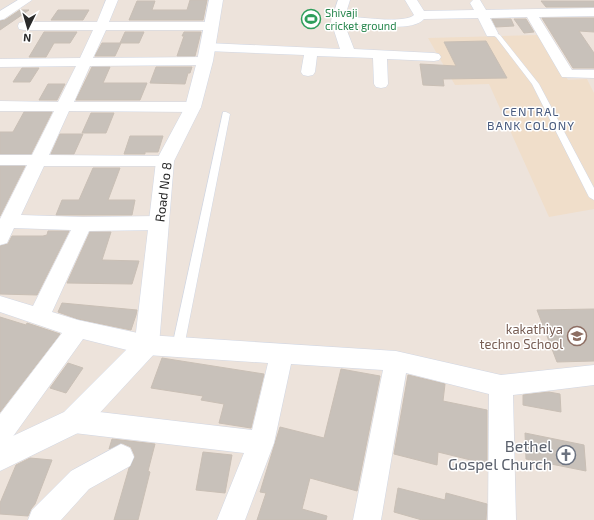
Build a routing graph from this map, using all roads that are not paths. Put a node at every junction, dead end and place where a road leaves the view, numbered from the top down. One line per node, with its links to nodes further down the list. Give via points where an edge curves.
1 (26, 0): 11 (street)
2 (112, 0): 14 (street)
3 (216, 0): 13 (street, Road No 8)
4 (344, 0): 12 (street)
5 (411, 0): 10 (street)
6 (474, 0): 9 (street)
7 (530, 12): 8 (street); 9 (street); 24 (street, via 568,74)
8 (594, 12)
9 (480, 13): 10 (street); 15 (street)
10 (420, 15): 12 (street, via 418,19 401,22)
11 (0, 16): 14 (street, via 19,23)
12 (338, 18): 18 (street)
13 (210, 26): 14 (street); 17 (street, Road No 8)
14 (101, 27): 21 (street)
15 (492, 33): 33 (lane, via 498,36 536,84)
16 (311, 52): 17 (street); 18 (street); 23 (street)
17 (206, 54): 21 (street); 28 (street, Road No 8)
18 (349, 54): 19 (street)
19 (380, 55): 20 (street); 25 (street)
20 (434, 57)
21 (85, 61): 22 (street); 27 (street)
22 (0, 63)
23 (308, 72)
24 (594, 74)
25 (381, 84)
26 (0, 106): 27 (street)
27 (64, 106): 28 (street); 31 (street)
28 (193, 107): 32 (street, Road No 8)
29 (226, 114): 41 (lane)
30 (0, 160): 31 (street)
31 (39, 160): 32 (street); 36 (street)
32 (165, 161): 35 (street, Road No 8)
33 (594, 197)
34 (83, 224): 35 (street); 36 (street); 38 (street)
35 (159, 224): 40 (street, Road No 8)
36 (4, 230)
37 (0, 304): 38 (street)
38 (39, 316): 39 (street)
39 (78, 329): 40 (street); 47 (street)
40 (147, 345): 41 (street); 46 (street)
41 (178, 347): 42 (street)
42 (282, 354): 43 (street); 48 (street)
43 (396, 361): 45 (street); 53 (street)
44 (594, 375): 45 (street)
45 (501, 386): 54 (street)
46 (74, 421): 48 (street); 49 (street)
47 (0, 434)
48 (261, 443): 52 (street)
49 (0, 457)
50 (121, 457): 51 (street, via 80,480)
51 (42, 520)
52 (231, 520)
53 (367, 520)
54 (502, 520)

